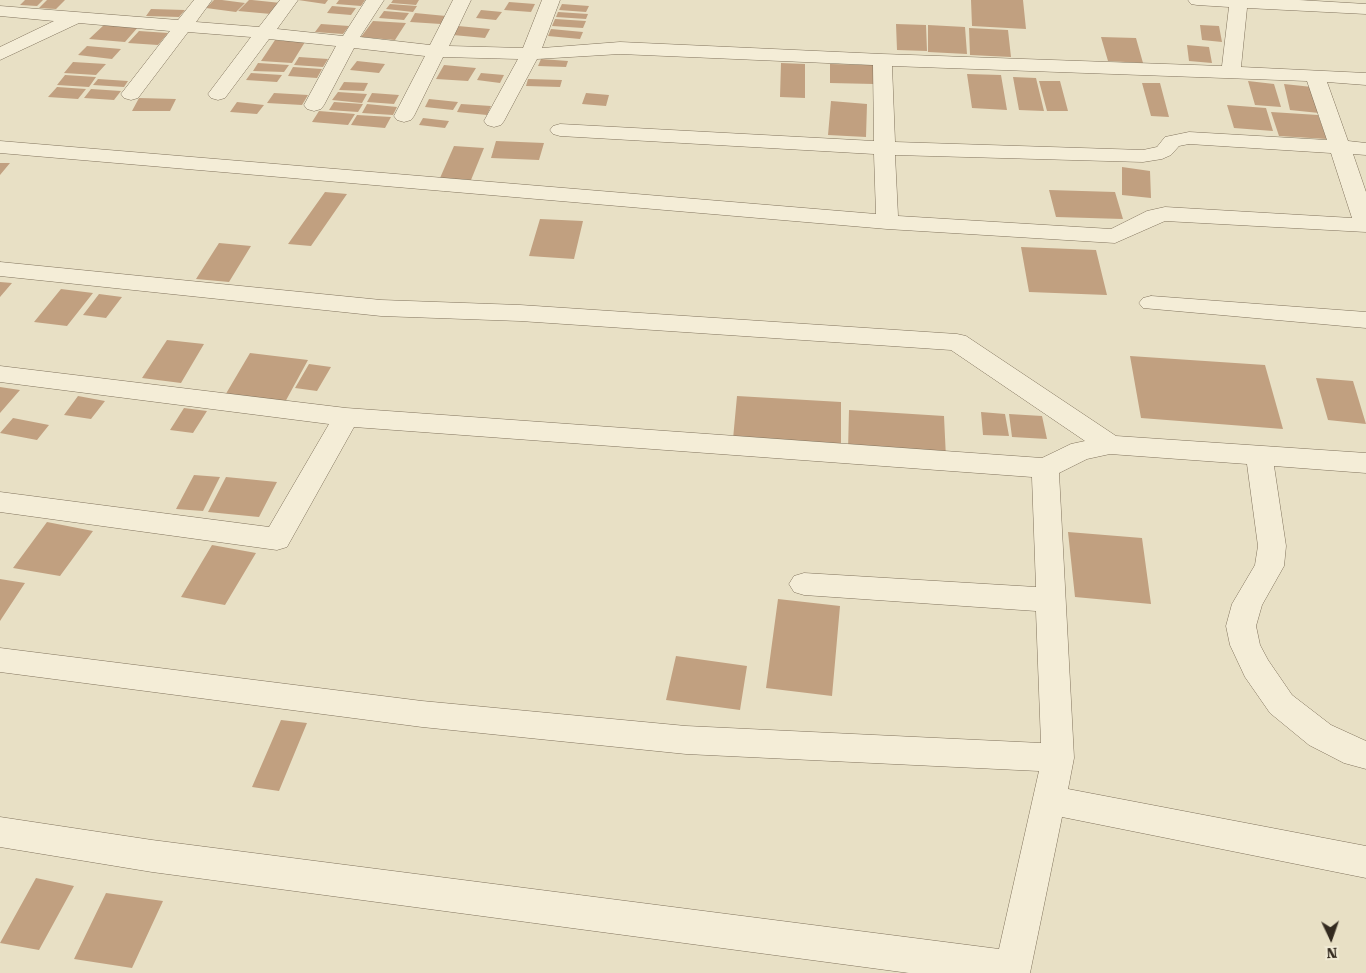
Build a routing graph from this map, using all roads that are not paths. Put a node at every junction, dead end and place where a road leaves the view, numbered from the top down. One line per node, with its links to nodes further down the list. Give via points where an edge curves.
1 (102, 0): 11 (street)
2 (203, 0): 12 (street)
3 (288, 0): 13 (street)
4 (375, 0): 14 (street)
5 (462, 0): 15 (street)
6 (551, 0): 17 (street)
7 (1197, 0): 8 (street)
8 (1238, 3): 9 (street); 19 (street)
9 (1366, 9)
10 (0, 11): 11 (street)
11 (79, 16): 12 (street); 16 (street)
12 (182, 26): 13 (street); 22 (street)
13 (264, 33): 14 (street); 23 (street)
14 (348, 42): 15 (street); 24 (street)
15 (436, 51): 17 (street); 25 (street)
16 (0, 54)
17 (530, 54): 18 (street, via 620,48); 26 (street)
18 (882, 60): 19 (street); 30 (street)
19 (1231, 72): 20 (street)
20 (1315, 75): 21 (street); 29 (street)
21 (1366, 79)
22 (131, 94)
23 (218, 94)
24 (314, 105)
25 (404, 116)
26 (494, 121)
27 (560, 130): 30 (street)
28 (0, 147): 32 (street)
29 (1340, 147): 30 (street, via 1189,138 1172,141 1164,151 1155,155 1143,156); 31 (street); 33 (street)
30 (885, 148): 32 (street)
31 (1366, 149)
32 (887, 222): 33 (street, via 1115,236 1155,216 1166,214)
33 (1366, 225)
34 (0, 269): 39 (street, via 382,308 520,313 957,342)
35 (1151, 303): 36 (street)
36 (1366, 320)
37 (0, 374): 38 (street)
38 (346, 417): 42 (street); 43 (street, via 277,539)
39 (1110, 445): 40 (street); 42 (street, via 1080,451)
40 (1259, 454): 41 (street); 47 (street, via 1272,546 1269,566 1247,604 1241,626 1245,645 1256,668 1281,704 1320,735)
41 (1366, 463)
42 (1045, 468): 45 (street)
43 (0, 502)
44 (804, 584): 45 (street)
45 (1051, 600): 48 (street)
46 (0, 660): 48 (street, via 422,714 686,740)
47 (1366, 755)
48 (1058, 758): 49 (street)
49 (1049, 800): 50 (street, via 1013,968 162,857); 51 (street)
50 (0, 832)
51 (1366, 862)

